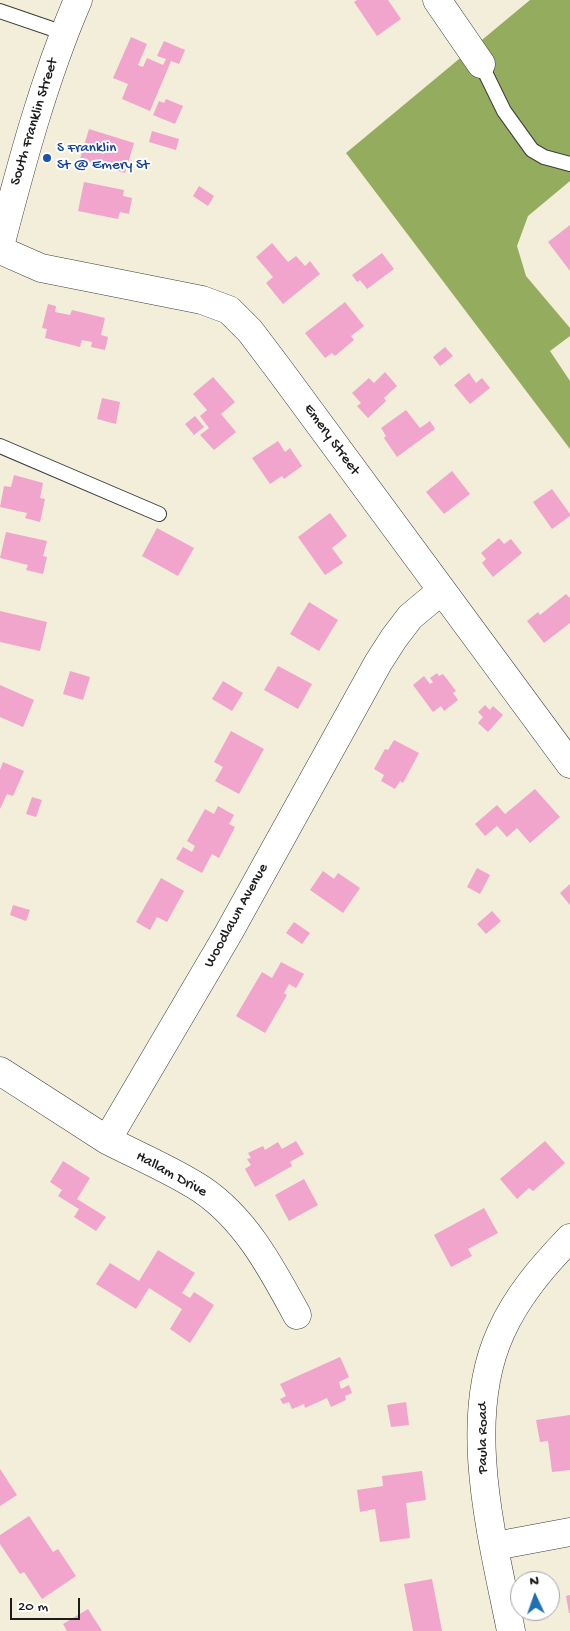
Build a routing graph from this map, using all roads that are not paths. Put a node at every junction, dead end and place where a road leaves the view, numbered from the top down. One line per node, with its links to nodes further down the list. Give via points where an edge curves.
1 (78, 0): 4 (street, South Franklin Street)
2 (437, 0): 5 (street)
3 (0, 11): 4 (lane)
4 (64, 33): 7 (street, South Franklin Street, via 38,110)
5 (481, 64): 6 (lane, via 504,110 532,150 544,158)
6 (570, 164)
7 (0, 246)
8 (0, 250): 11 (street, Emery Street, via 41,268 193,298 230,310 278,368)
9 (0, 446): 10 (lane)
10 (159, 514)
11 (441, 591): 12 (street, Emery Street); 14 (street, Woodlawn Avenue, via 410,617 378,664 228,934)
12 (570, 764)
13 (0, 1071): 14 (street)
14 (107, 1140): 16 (street, Hallam Drive, via 202,1190 229,1212 269,1264)
15 (570, 1238): 18 (street, Paula Road, via 540,1269 518,1300 500,1333 489,1367 482,1408 481,1446)
16 (297, 1315)
17 (570, 1532): 18 (street)
18 (495, 1546): 19 (street, Paula Road)
19 (512, 1631)

